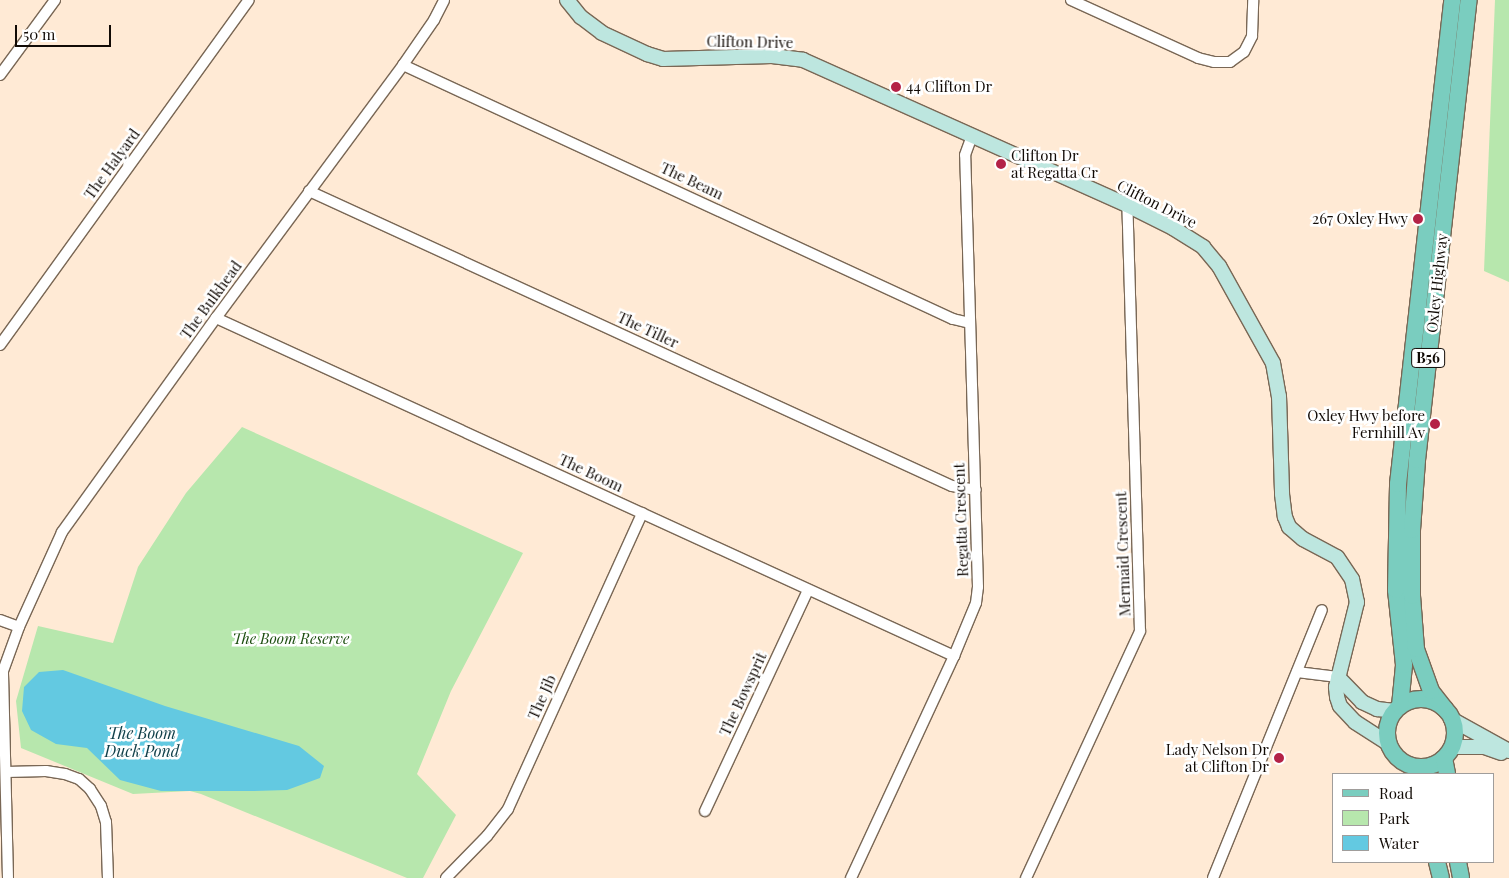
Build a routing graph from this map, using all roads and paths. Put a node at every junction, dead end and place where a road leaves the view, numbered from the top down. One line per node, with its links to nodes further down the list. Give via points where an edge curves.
1 (55, 0): 10 (street)
2 (248, 0): 16 (street, The Halyard)
3 (444, 0): 9 (street, The Bulkhead)
4 (567, 0): 11 (street, Clifton Drive, via 602,34 647,54 663,59 772,56 803,60)
5 (1071, 0): 6 (street, via 1198,58 1214,62 1230,62 1244,52 1252,36)
6 (1253, 0)
7 (1452, 0): 26 (main road, Oxley Highway / B56, via 1398,484 1396,590 1404,665)
8 (1469, 0): 27 (main road, Oxley Highway / B56, via 1417,460 1412,530 1416,649 1426,679)
9 (403, 65): 12 (street, The Bulkhead); 15 (street, The Beam)
10 (0, 76)
11 (972, 136): 13 (street, Clifton Drive); 15 (street, Regatta Crescent, via 965,155)
12 (310, 191): 14 (street, The Bulkhead); 17 (street, The Tiller, via 952,486)
13 (1127, 205): 25 (street, Clifton Drive, via 1189,236 1210,254 1273,363 1279,396 1285,517 1294,532 1337,557 1352,579 1356,592 1355,616); 43 (street, Mermaid Crescent, via 1140,631)
14 (216, 318): 18 (street, The Boom); 22 (street, The Bulkhead, via 62,532)
15 (970, 323): 17 (street, Regatta Crescent)
16 (0, 345)
17 (976, 490): 23 (street, Regatta Crescent, via 978,587 976,602)
18 (642, 513): 19 (street, The Boom); 41 (street, The Jib, via 508,809)
19 (808, 590): 23 (street, The Boom); 35 (street, The Bowsprit)
20 (1322, 610): 24 (street)
21 (0, 620): 22 (street)
22 (19, 627): 32 (street, The Bulkhead, via 3,671)
23 (954, 656): 42 (street, Regatta Crescent)
24 (1297, 672): 25 (street); 44 (street)
25 (1338, 677): 26 (street, via 1362,702 1377,709); 29 (street, Clifton Drive, via 1336,687 1340,706)
26 (1398, 709): 27 (main road, via 1409,701 1428,700); 29 (main road, B56, via 1388,727)
27 (1448, 714): 28 (street); 30 (main road, via 1454,728)
28 (1509, 750)
29 (1393, 751): 30 (main road, via 1406,764 1426,767); 33 (main road)
30 (1448, 752): 31 (street, via 1484,747); 34 (main road)
31 (1509, 756)
32 (6, 772): 36 (street, The Bulkhead); 40 (street, via 65,774 79,779 90,790 101,806 106,822)
33 (1410, 773)
34 (1447, 773)
35 (705, 811)
36 (3, 846): 39 (street, The Bulkhead)
37 (1438, 863): 45 (main road)
38 (1458, 863): 46 (main road)
39 (8, 878)
40 (108, 878)
41 (446, 878)
42 (851, 878)
43 (1026, 878)
44 (1213, 878)
45 (1441, 878)
46 (1461, 878)

